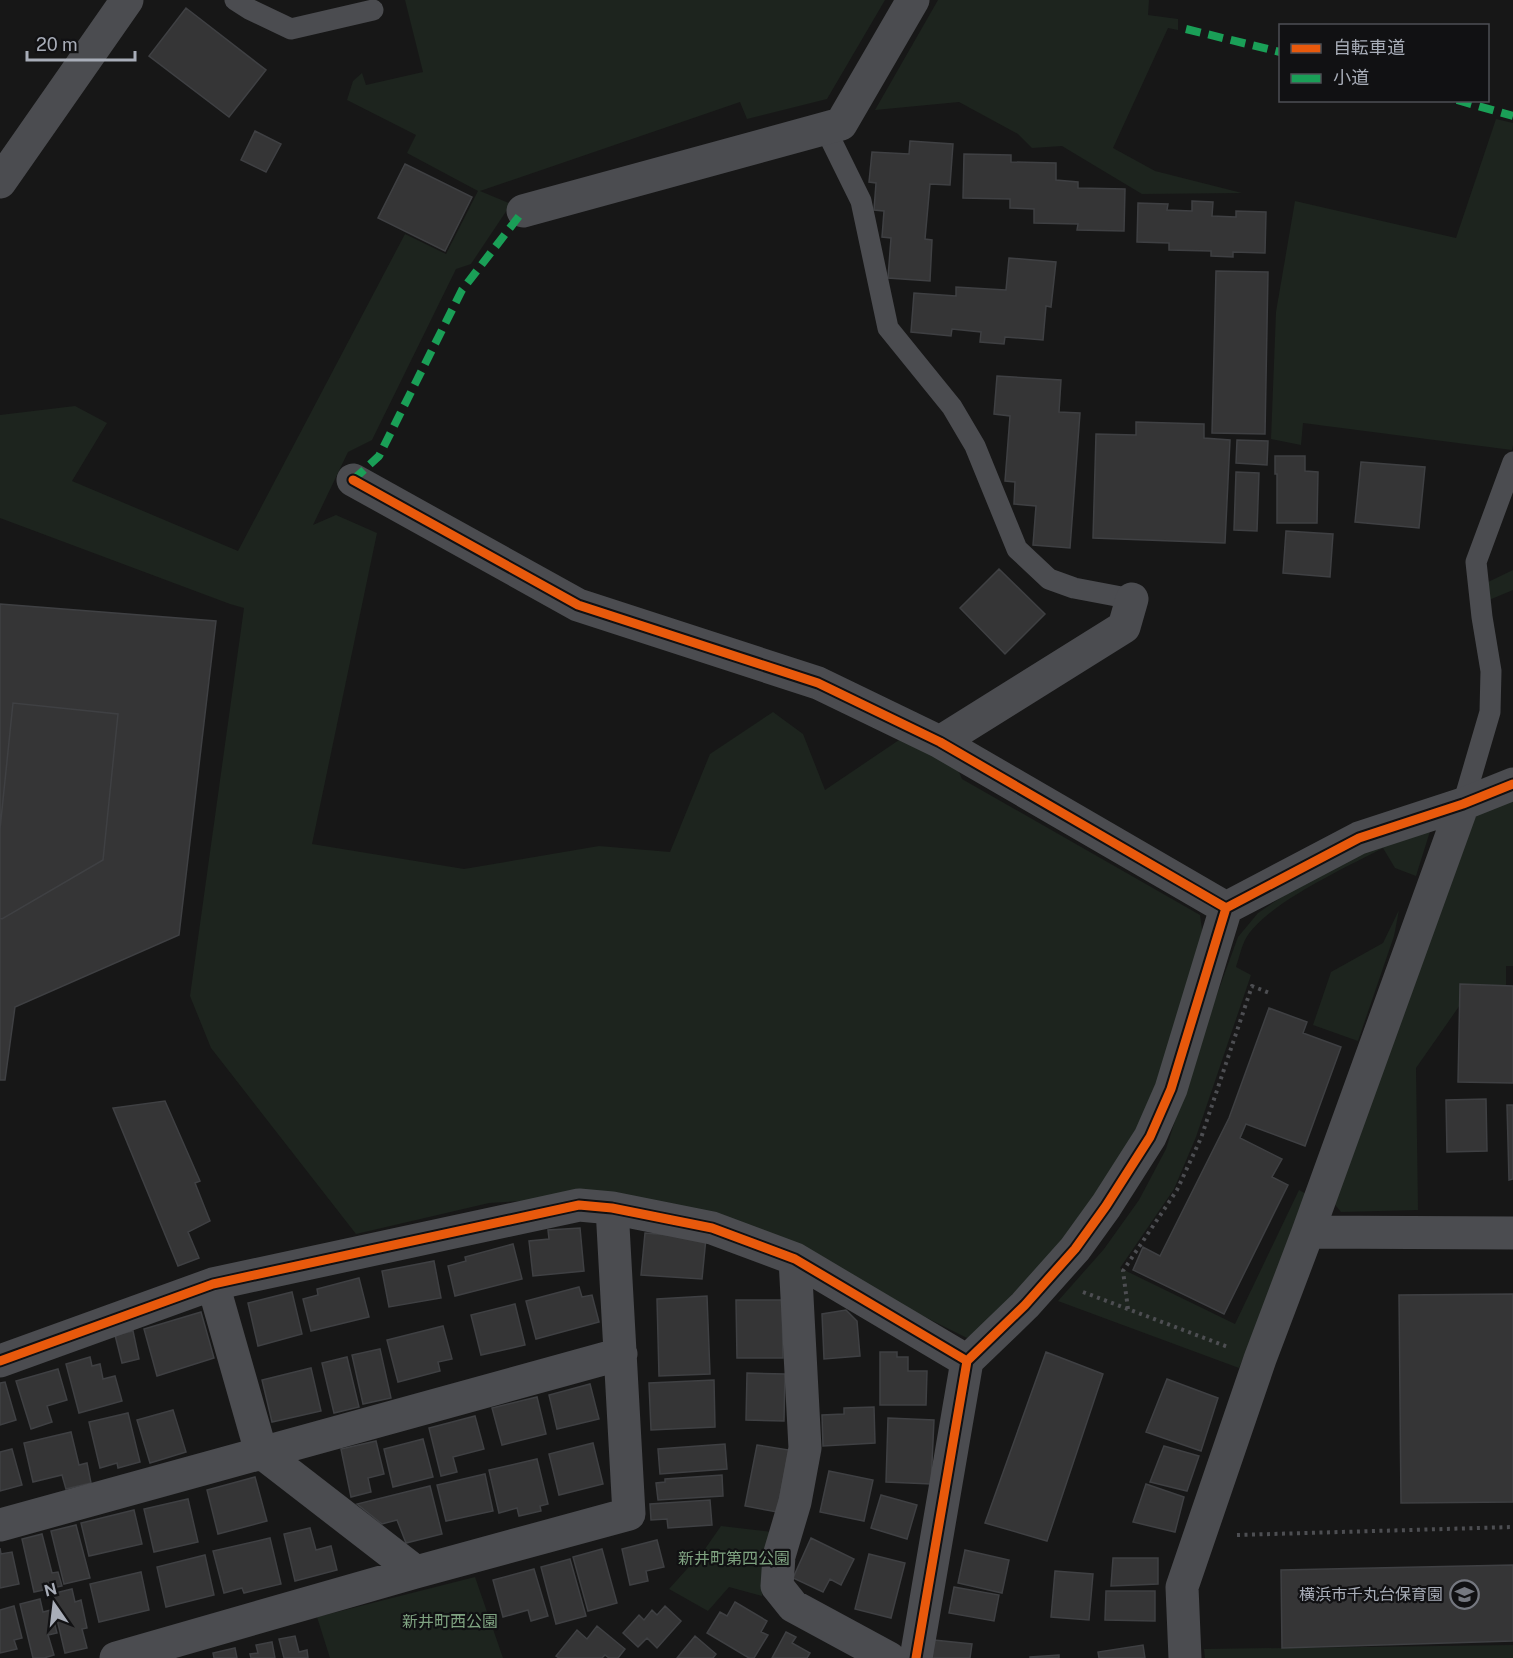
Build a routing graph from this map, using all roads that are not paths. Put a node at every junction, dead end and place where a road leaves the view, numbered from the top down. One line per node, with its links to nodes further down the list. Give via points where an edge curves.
1 (127, 0): 6 (street)
2 (235, 0): 4 (lane, via 291,29)
3 (913, 0): 5 (street, via 841,124)
4 (373, 10)
5 (825, 128): 7 (street); 10 (lane, via 861,201 888,328 952,407 975,446 1017,549 1049,579)
6 (0, 182)
7 (524, 211)
8 (1513, 462): 13 (lane, via 1476,562 1491,671 1490,712)
9 (353, 480): 11 (street, via 578,605 818,683)
10 (1132, 599): 11 (street, via 1124,627)
11 (940, 742): 14 (street)
12 (1513, 784): 13 (street)
13 (1463, 804): 14 (street, via 1359,838); 16 (street)
14 (1226, 908): 22 (street, via 1174,1079 1150,1137 1075,1249)
15 (612, 1208): 18 (street, via 712,1228); 19 (street, via 579,1204); 20 (street)
16 (1308, 1232): 17 (street); 29 (street, via 1182,1587)
17 (1513, 1233)
18 (795, 1259): 22 (street); 27 (street, via 805,1448 779,1556 777,1586 793,1606)
19 (213, 1284): 21 (street); 23 (street)
20 (621, 1354): 23 (street); 25 (street, via 629,1514)
21 (0, 1361)
22 (967, 1361): 28 (street)
23 (261, 1452): 24 (street); 25 (street)
24 (0, 1525)
25 (416, 1572): 26 (street)
26 (116, 1658)
27 (889, 1658)
28 (916, 1658)
29 (1185, 1658)

